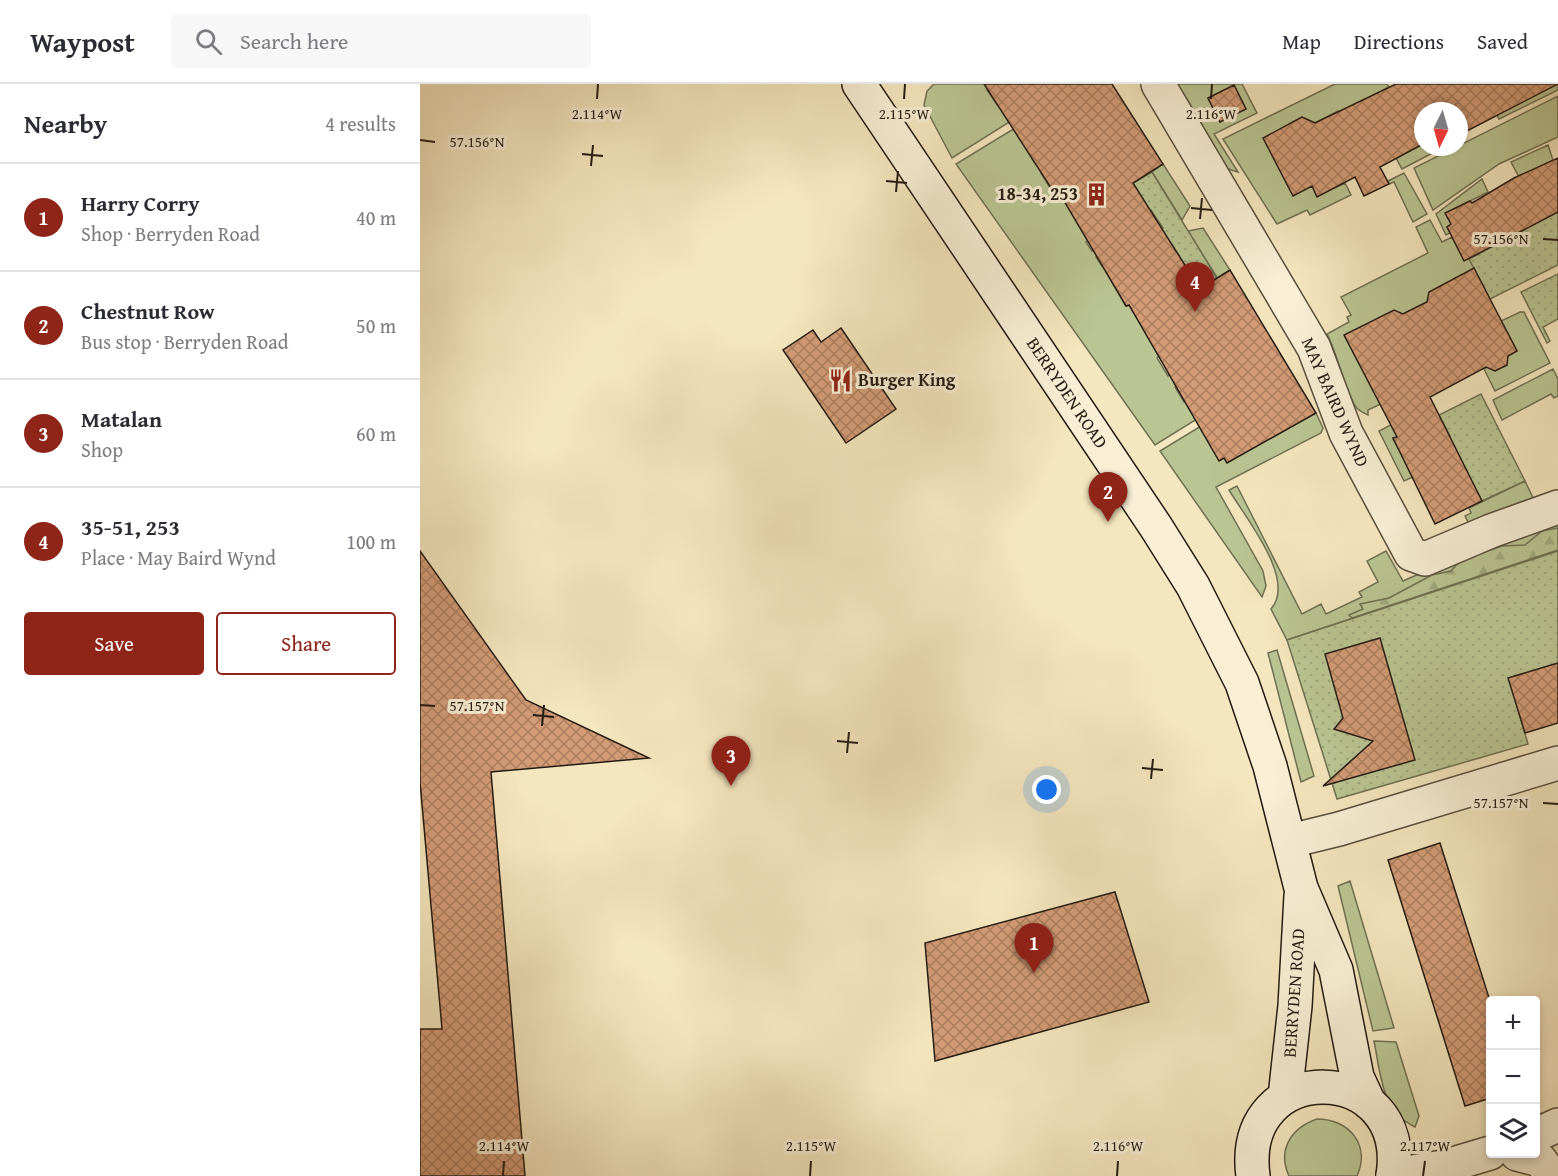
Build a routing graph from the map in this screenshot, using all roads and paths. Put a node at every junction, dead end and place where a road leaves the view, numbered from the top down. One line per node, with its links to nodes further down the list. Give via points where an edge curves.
1 (860, 84): 5 (main road, BERRYDEN ROAD, via 1193,586 1242,682)
2 (1158, 84): 3 (main road, MAY BAIRD WYND, via 1314,348 1346,433 1408,551 1425,559)
3 (1558, 507)
4 (1558, 763): 5 (main road)
5 (1290, 841): 6 (main road, BERRYDEN ROAD)
6 (1301, 888): 7 (main road, BERRYDEN ROAD, via 1295,1006); 8 (main road, BERRYDEN ROAD, via 1336,970 1357,1077)
7 (1285, 1097): 8 (main road, via 1301,1089 1337,1087); 13 (main road, via 1262,1120 1254,1138)
8 (1369, 1102): 14 (main road, via 1383,1117 1392,1136)
9 (1558, 1125): 10 (main road)
10 (1540, 1133)
11 (1486, 1154): 14 (main road)
12 (1532, 1158): 15 (main road, via 1540,1160)
13 (1253, 1176)
14 (1393, 1176)
15 (1552, 1176)

